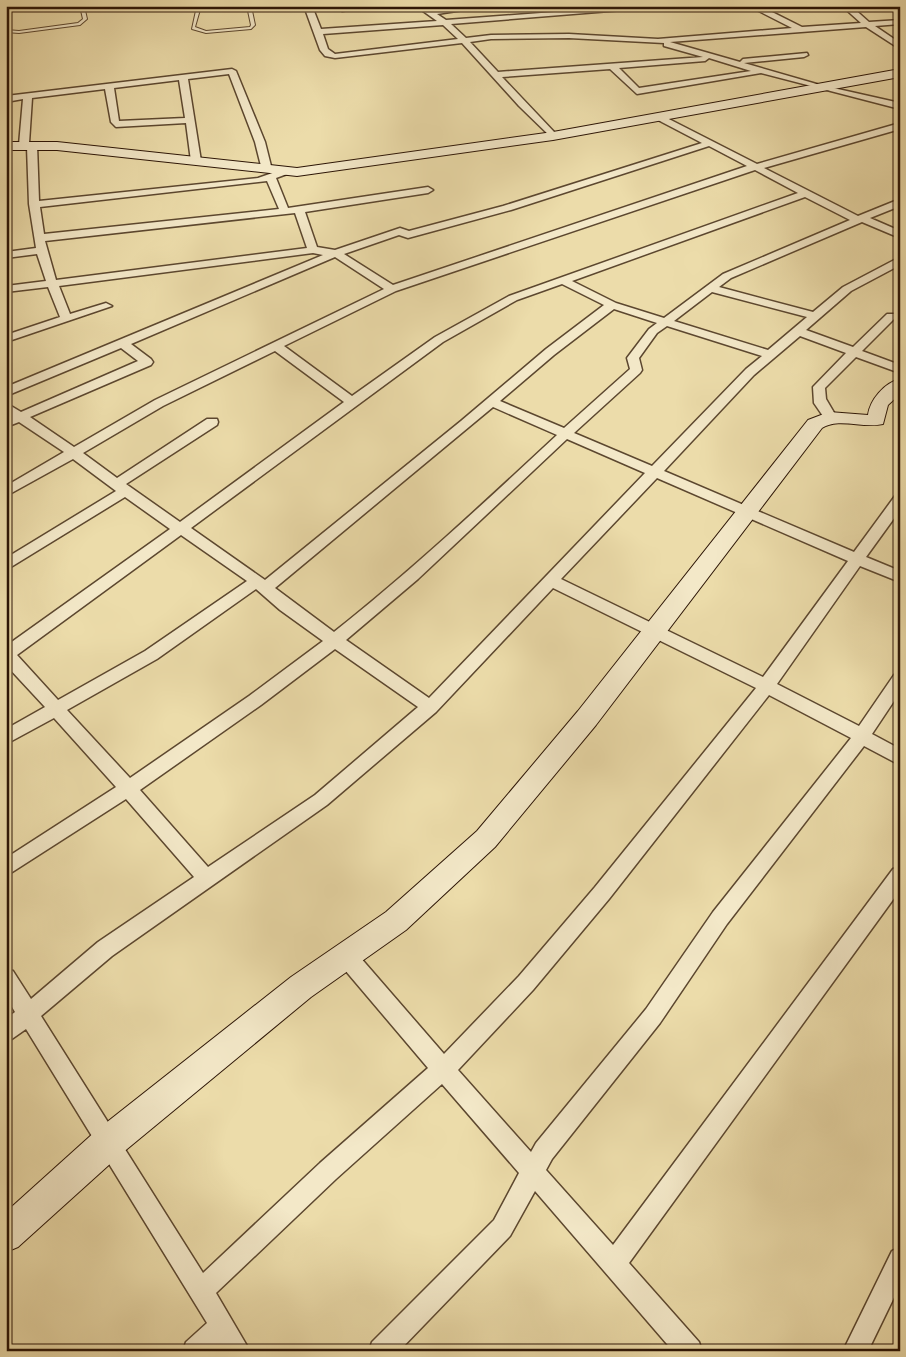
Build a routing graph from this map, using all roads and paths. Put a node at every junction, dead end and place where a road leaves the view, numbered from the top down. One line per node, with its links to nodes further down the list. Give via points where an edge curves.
1 (82, 6): 17 (lane, via 85,19 79,24)
2 (199, 6): 3 (lane, via 193,28 206,32 252,28)
3 (249, 6)
4 (308, 6): 18 (street)
5 (374, 6): 11 (street)
6 (420, 6): 12 (street)
7 (486, 6): 12 (street)
8 (668, 6): 13 (street)
9 (753, 6): 16 (street)
10 (846, 6): 15 (street)
11 (342, 9)
12 (431, 12): 13 (street)
13 (446, 22): 18 (street); 19 (street)
14 (900, 22): 15 (street)
15 (867, 24): 16 (street); 21 (street)
16 (799, 29): 20 (street)
17 (6, 31)
18 (319, 32): 19 (street, via 324,50 335,56)
19 (466, 40): 20 (street, via 521,36); 28 (street)
20 (658, 41): 23 (street)
21 (900, 47)
22 (804, 55): 24 (street)
23 (716, 58): 24 (street); 25 (street)
24 (733, 62): 26 (street)
25 (612, 66): 26 (street, via 637,91); 28 (street)
26 (765, 70): 31 (street)
27 (900, 73): 31 (street)
28 (497, 75): 38 (street)
29 (182, 77): 30 (street); 36 (street); 44 (street, via 232,71)
30 (109, 86): 32 (street); 36 (street, via 115,122)
31 (818, 87): 34 (street); 35 (street)
32 (28, 96): 33 (street); 40 (street)
33 (6, 99)
34 (900, 106)
35 (661, 118): 38 (street); 39 (street)
36 (189, 120): 42 (street)
37 (900, 126): 43 (street)
38 (553, 136): 44 (street)
39 (710, 143): 43 (street); 56 (street, via 507,208 408,235 400,231)
40 (28, 145): 41 (street); 42 (street); 48 (street)
41 (6, 146)
42 (196, 161): 44 (street)
43 (756, 168): 46 (street); 63 (street)
44 (269, 174): 48 (street); 50 (street)
45 (428, 190): 49 (street)
46 (806, 193): 51 (street); 59 (street)
47 (900, 202): 51 (street)
48 (36, 204): 53 (street)
49 (299, 210): 50 (street); 55 (street)
50 (285, 212): 53 (street)
51 (860, 219): 52 (street); 61 (street, via 727,276)
52 (900, 235)
53 (39, 238): 54 (street)
54 (42, 250): 57 (street); 60 (street)
55 (313, 250): 56 (street); 60 (street)
56 (336, 252): 63 (street); 72 (street)
57 (6, 255)
58 (900, 260): 66 (street, via 847,289)
59 (562, 280): 64 (street); 79 (street, via 487,310 432,343)
60 (51, 284): 62 (street); 68 (street)
61 (709, 288): 66 (street); 69 (street)
62 (6, 289)
63 (392, 289): 73 (street)
64 (612, 305): 69 (street); 80 (street)
65 (106, 306): 68 (street)
66 (815, 316): 70 (street)
67 (891, 316): 74 (street)
68 (67, 320): 71 (street)
69 (665, 322): 75 (street); 86 (street, via 652,331 633,358 636,370)
70 (798, 331): 74 (street); 75 (street)
71 (6, 339)
72 (122, 343): 78 (street); 82 (street, via 148,362)
73 (276, 346): 79 (street); 87 (street, via 159,403)
74 (855, 352): 76 (street); 83 (street, via 819,387 820,402)
75 (771, 354): 88 (street)
76 (900, 369)
77 (900, 384): 83 (street, via 879,403 876,420 864,423)
78 (6, 392)
79 (352, 402): 93 (street)
80 (491, 402): 86 (street); 98 (street)
81 (6, 407): 82 (street)
82 (20, 416): 85 (street); 87 (street)
83 (830, 416): 92 (street, via 821,419 802,438)
84 (212, 422): 89 (street)
85 (6, 423)
86 (566, 433): 88 (street); 100 (street, via 472,524)
87 (74, 453): 89 (street); 90 (street)
88 (654, 472): 92 (street); 97 (street)
89 (120, 488): 93 (street); 95 (street)
90 (6, 492)
91 (900, 499): 94 (street)
92 (749, 512): 94 (street); 99 (street)
93 (179, 528): 98 (street); 101 (street, via 95,593)
94 (859, 559): 96 (street); 103 (street)
95 (6, 565)
96 (900, 577)
97 (551, 580): 99 (street); 104 (street)
98 (261, 584): 100 (street, via 285,606); 105 (street, via 151,655)
99 (654, 633): 103 (street); 113 (street, via 486,839 396,921)
100 (336, 640): 104 (street); 109 (street)
101 (6, 654): 105 (street)
102 (900, 679): 106 (street)
103 (767, 684): 106 (street); 117 (street, via 690,785 539,968)
104 (430, 707): 112 (street, via 321,800)
105 (57, 709): 107 (street); 109 (street)
106 (862, 736): 108 (street); 119 (street, via 720,918 653,1016 544,1151)
107 (6, 737)
108 (900, 758)
109 (129, 789): 110 (street); 112 (street)
110 (6, 868)
111 (900, 875): 122 (street)
112 (207, 879): 115 (street, via 105,950)
113 (346, 956): 117 (street); 118 (street, via 301,987)
114 (6, 978): 115 (street)
115 (29, 1014): 116 (street); 118 (street)
116 (6, 1033)
117 (442, 1069): 119 (street); 123 (street)
118 (109, 1142): 120 (street); 123 (street)
119 (534, 1170): 122 (street); 127 (street, via 502,1228)
120 (6, 1235)
121 (900, 1259): 129 (street)
122 (614, 1264): 128 (street)
123 (201, 1291): 124 (street)
124 (222, 1326): 125 (street); 126 (street)
125 (195, 1351)
126 (238, 1351)
127 (381, 1351)
128 (690, 1351)
129 (855, 1351)

